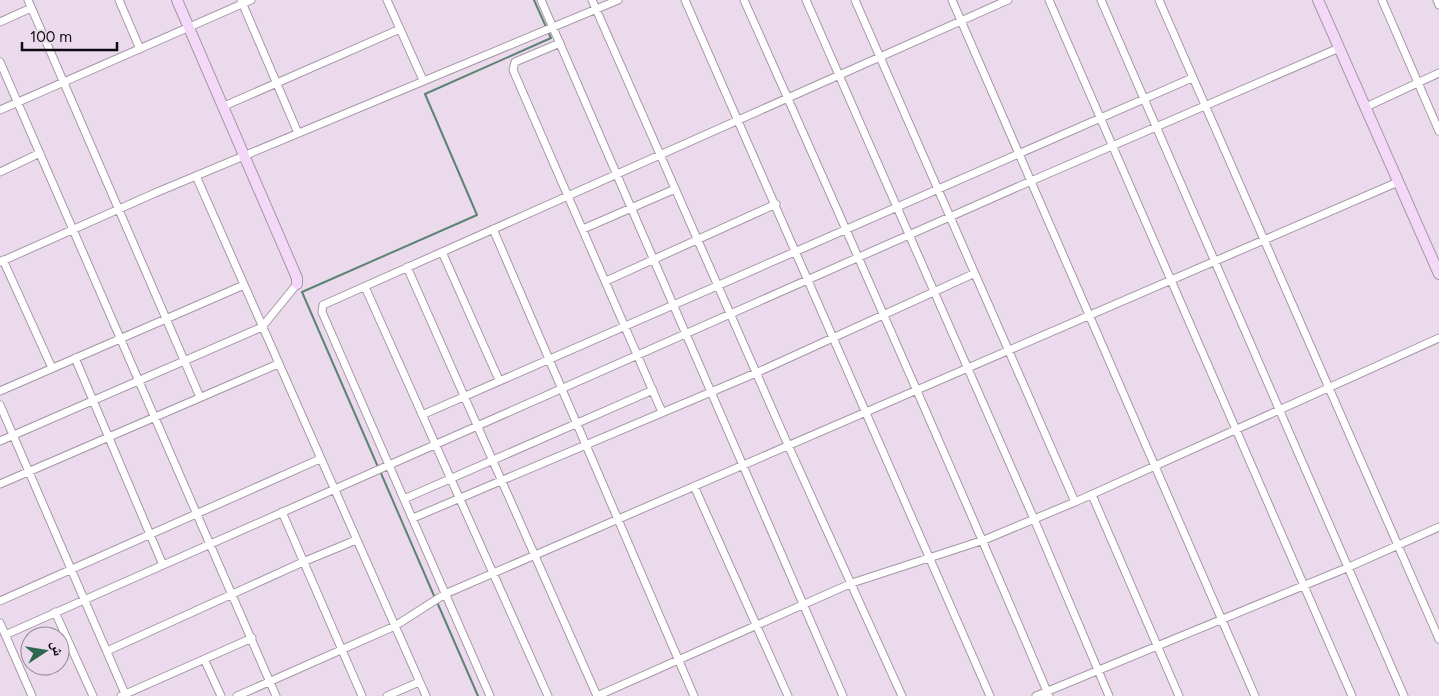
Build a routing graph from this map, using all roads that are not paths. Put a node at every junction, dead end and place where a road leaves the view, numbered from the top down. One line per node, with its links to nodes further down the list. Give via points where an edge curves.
1 (28, 0): 23 (street)
2 (118, 0): 32 (street)
3 (176, 0): 28 (street)
4 (251, 0): 21 (street)
5 (388, 0): 29 (street)
6 (541, 0): 27 (street)
7 (592, 0): 24 (street)
8 (618, 0): 24 (street)
9 (685, 0): 51 (street)
10 (744, 0): 43 (street)
11 (806, 0): 37 (street)
12 (855, 0): 33 (street)
13 (952, 0): 25 (street)
14 (1008, 0): 25 (street)
15 (1048, 0): 50 (street)
16 (1101, 0): 44 (street)
17 (1159, 0): 38 (street)
18 (1318, 0): 31 (street)
19 (1382, 0): 41 (street)
20 (1437, 0): 22 (street)
21 (241, 2): 28 (street); 42 (street)
22 (1439, 5)
23 (31, 8): 26 (street); 40 (street)
24 (596, 9): 27 (street); 58 (street)
25 (961, 20): 33 (street); 57 (street)
26 (0, 22)
27 (552, 26): 30 (street); 39 (street)
28 (188, 28): 32 (street); 47 (street)
29 (400, 29): 39 (street); 42 (street)
30 (560, 43): 61 (street); 67 (street, via 514,62 512,67)
31 (1339, 48): 46 (street); 48 (street)
32 (140, 49): 40 (street)
33 (880, 57): 37 (street); 66 (street)
34 (0, 62): 36 (street)
35 (1439, 73): 41 (street)
36 (3, 74): 45 (street)
37 (840, 75): 43 (street); 70 (street)
38 (1192, 78): 44 (street); 46 (street)
39 (423, 80): 54 (street)
40 (64, 82): 45 (street); 71 (street)
41 (1418, 82): 48 (street); 53 (street)
42 (276, 83): 47 (street); 54 (street)
43 (788, 98): 51 (street); 76 (street)
44 (1144, 98): 50 (street); 52 (street)
45 (18, 102): 49 (street); 56 (street)
46 (1205, 106): 52 (street); 78 (street)
47 (222, 107): 59 (street)
48 (1366, 107): 64 (street)
49 (0, 110)
50 (1100, 118): 55 (street); 57 (street)
51 (738, 120): 58 (street); 68 (street)
52 (1157, 126): 55 (street); 84 (street)
53 (1439, 132)
54 (298, 133): 59 (street)
55 (1112, 146): 63 (street); 89 (street)
56 (40, 153): 60 (street); 74 (street)
57 (1019, 154): 63 (street); 66 (street)
58 (660, 155): 61 (street); 65 (street)
59 (244, 156): 62 (street); 92 (street)
60 (0, 172)
61 (617, 174): 67 (street); 69 (street)
62 (196, 176): 71 (street); 93 (street)
63 (1031, 181): 72 (street); 100 (street)
64 (1398, 182): 78 (street); 88 (street)
65 (675, 189): 69 (street); 79 (street)
66 (937, 190): 70 (street); 72 (street)
67 (568, 196): 73 (street); 75 (street)
68 (776, 204): 79 (street); 81 (street)
69 (631, 208): 73 (street); 83 (street)
70 (897, 208): 76 (street); 77 (street)
71 (119, 209): 74 (street); 101 (street)
72 (949, 217): 77 (street); 87 (street)
73 (583, 229): 91 (street)
74 (74, 230): 85 (street); 106 (street)
75 (492, 230): 80 (street); 111 (street)
76 (846, 230): 81 (street); 82 (street)
77 (910, 234): 82 (street); 96 (street)
78 (1263, 239): 84 (street); 119 (street)
79 (698, 241): 83 (street); 94 (street)
80 (442, 252): 86 (street); 118 (street)
81 (797, 252): 90 (street); 94 (street)
82 (858, 258): 90 (street); 99 (street)
83 (654, 260): 91 (street); 97 (street)
84 (1215, 260): 89 (street); 129 (street)
85 (2, 261): 114 (street)
86 (407, 267): 95 (street); 125 (street)
87 (974, 274): 96 (street); 108 (street)
88 (1439, 274)
89 (1171, 279): 100 (street); 136 (street)
90 (809, 280): 98 (street); 105 (street)
91 (606, 281): 102 (street)
92 (297, 284): 103 (street)
93 (244, 285): 101 (street); 103 (street)
94 (718, 286): 97 (street); 98 (street)
95 (364, 287): 132 (street); 145 (street, via 323,305 322,312)
96 (934, 291): 99 (street); 115 (street)
97 (674, 306): 102 (street); 104 (street)
98 (730, 314): 104 (street); 116 (street)
99 (883, 314): 105 (street); 123 (street)
100 (1090, 316): 108 (street); 147 (street)
101 (166, 319): 106 (street); 112 (street)
102 (624, 326): 109 (street); 111 (street)
103 (262, 327): 112 (street); 113 (street)
104 (686, 334): 109 (street); 124 (street)
105 (834, 337): 116 (street); 130 (street)
106 (121, 338): 110 (street); 117 (street)
107 (1439, 338): 119 (street)
108 (1008, 351): 115 (street); 157 (street)
109 (638, 356): 120 (street); 121 (street)
110 (75, 358): 114 (street); 127 (street)
111 (548, 359): 118 (street); 120 (street)
112 (184, 361): 117 (street); 126 (street)
113 (278, 364): 126 (street); 143 (street)
114 (52, 368): 122 (street)
115 (968, 368): 123 (street); 162 (street)
116 (756, 373): 124 (street); 142 (street)
117 (139, 380): 127 (street); 133 (street)
118 (499, 380): 125 (street)
119 (1330, 389): 129 (street); 168 (street)
120 (562, 390): 134 (street); 135 (street)
121 (653, 390): 131 (street); 134 (street)
122 (0, 391)
123 (916, 391): 130 (street); 166 (street)
124 (711, 392): 131 (street); 146 (street)
125 (464, 396): 132 (street); 135 (street)
126 (200, 397): 133 (street)
127 (93, 400): 137 (street); 138 (street)
128 (0, 406): 137 (street)
129 (1281, 410): 136 (street); 173 (street)
130 (867, 411): 142 (street); 170 (street)
131 (662, 412): 141 (street)
132 (422, 415): 140 (street)
133 (156, 417): 138 (street); 158 (street)
134 (576, 423): 141 (street); 144 (street)
135 (477, 425): 140 (street); 144 (street)
136 (1237, 430): 147 (street); 177 (street)
137 (13, 435): 139 (street); 148 (street)
138 (109, 438): 148 (street); 164 (street)
139 (0, 441)
140 (435, 444): 145 (street); 149 (street)
141 (586, 445): 150 (street); 161 (street)
142 (788, 445): 146 (street); 176 (street)
143 (320, 459): 153 (street); 158 (street)
144 (493, 460): 149 (street); 150 (street)
145 (389, 463): 153 (street); 156 (street)
146 (743, 465): 152 (street); 182 (street)
147 (1156, 467): 154 (street); 184 (street)
148 (29, 472): 151 (street); 174 (street)
149 (451, 479): 155 (street); 156 (street)
150 (501, 480): 155 (street); 169 (street)
151 (0, 484)
152 (694, 486): 161 (street); 186 (street)
153 (333, 488): 159 (street); 165 (street)
154 (1092, 494): 157 (street); 191 (street)
155 (459, 498): 160 (street); 175 (street)
156 (404, 499): 160 (street)
157 (1074, 502): 162 (street)
158 (198, 512): 164 (street); 167 (street)
159 (282, 512): 167 (street); 171 (street)
160 (413, 518): 179 (street)
161 (617, 519): 169 (street); 195 (street)
162 (1034, 519): 166 (street); 196 (street)
163 (1439, 527): 168 (street)
164 (150, 534): 172 (street); 174 (street)
165 (356, 540): 171 (street); 187 (street)
166 (984, 540): 170 (street); 199 (street)
167 (212, 544): 172 (street); 178 (street)
168 (1397, 545): 173 (street); 190 (street)
169 (535, 555): 175 (street); 211 (street)
170 (931, 558): 176 (street); 216 (street)
171 (303, 562): 178 (street); 192 (street)
172 (163, 565): 180 (street)
173 (1349, 567): 177 (street); 222 (street)
174 (71, 570): 180 (street); 181 (street)
175 (494, 573): 179 (street); 210 (street)
176 (852, 583): 182 (street); 215 (street)
177 (1304, 585): 184 (street); 221 (street)
178 (233, 593): 189 (street); 193 (street)
179 (445, 594): 187 (street); 209 (street)
180 (84, 599): 183 (street); 193 (street)
181 (0, 601)
182 (803, 604): 186 (street); 214 (street)
183 (55, 612): 188 (street); 202 (street)
184 (1222, 619): 191 (street); 220 (street)
185 (0, 623): 188 (street)
186 (757, 625): 195 (street); 213 (street)
187 (395, 626): 192 (street); 198 (street)
188 (5, 635): 201 (street)
189 (252, 638): 194 (street); 197 (street)
190 (1439, 639)
191 (1157, 646): 196 (street); 219 (street)
192 (342, 650): 197 (street); 206 (street)
193 (107, 651): 200 (street)
194 (204, 659): 200 (street); 203 (street)
195 (678, 660): 211 (street); 212 (street)
196 (1098, 671): 199 (street); 218 (street)
197 (270, 681): 204 (street); 205 (street)
198 (419, 682): 207 (street); 208 (street)
199 (1048, 694): 217 (street)
200 (124, 695)
201 (32, 696)
202 (93, 696)
203 (221, 696)
204 (237, 696)
205 (276, 696)
206 (362, 696)
207 (387, 696)
208 (426, 696)
209 (490, 696)
210 (548, 696)
211 (597, 696)
212 (694, 696)
213 (788, 696)
214 (843, 696)
215 (902, 696)
216 (990, 696)
217 (1036, 696)
218 (1109, 696)
219 (1179, 696)
220 (1256, 696)
221 (1352, 696)
222 (1404, 696)

